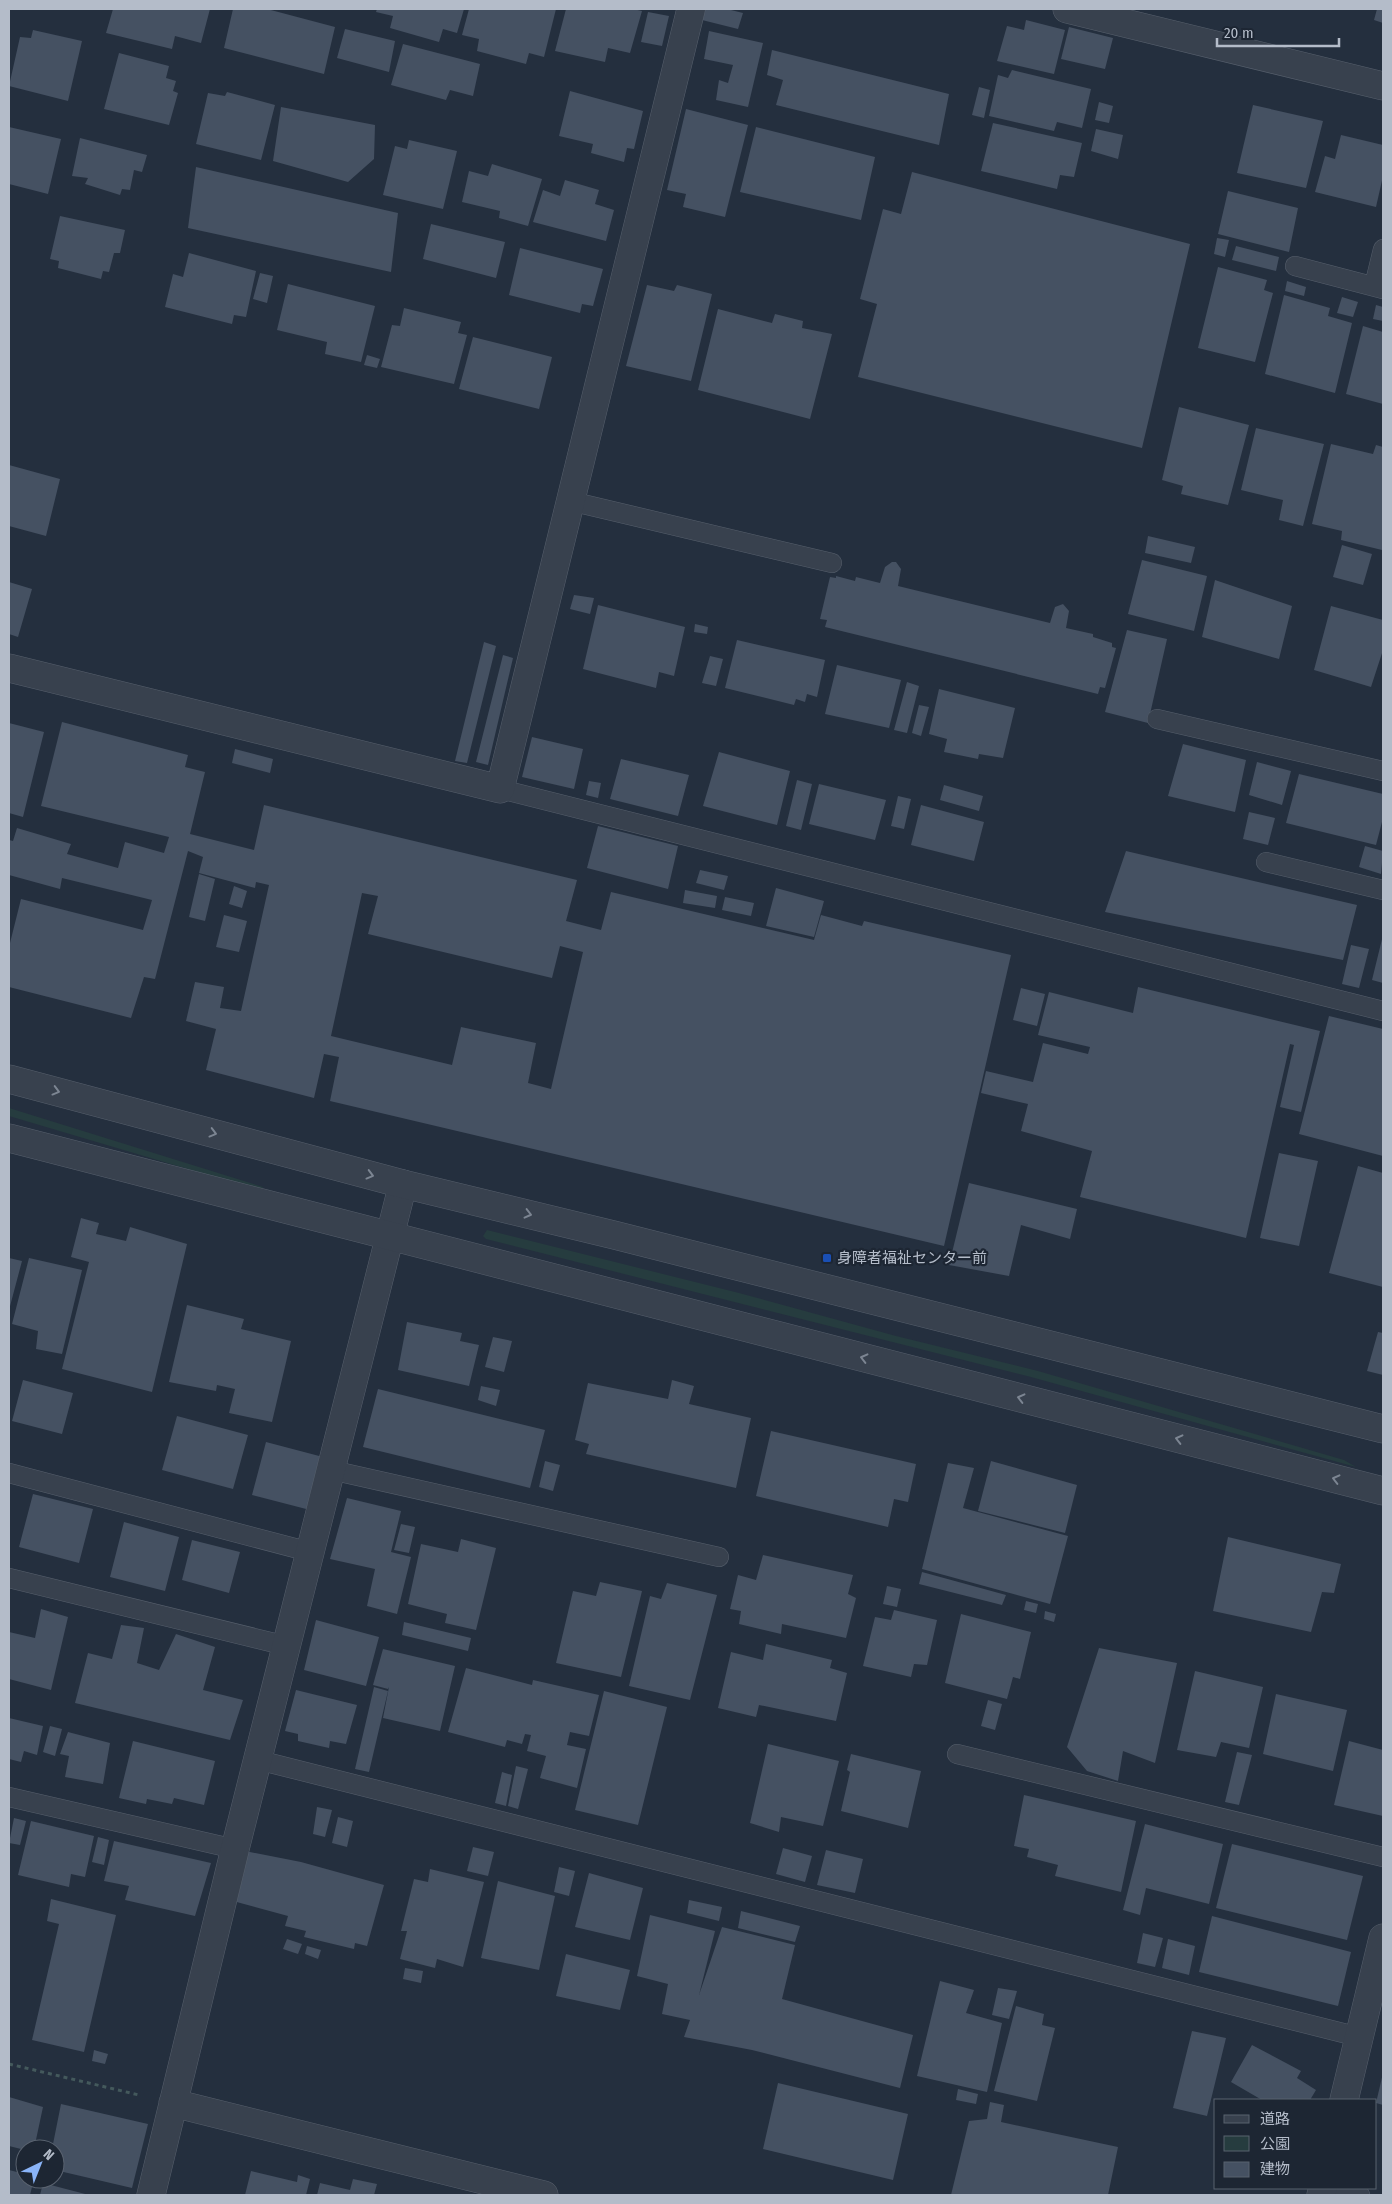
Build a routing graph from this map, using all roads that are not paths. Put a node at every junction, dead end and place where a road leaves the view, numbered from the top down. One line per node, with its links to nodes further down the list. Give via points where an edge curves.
1 (691, 9): 7 (street)
2 (1066, 9): 3 (street)
3 (1383, 86)
4 (1383, 249): 6 (lane)
5 (1295, 266): 6 (lane)
6 (1378, 288)
7 (570, 501): 8 (lane); 12 (street)
8 (832, 563)
9 (9, 668): 12 (street)
10 (1156, 719): 11 (lane)
11 (1383, 771)
12 (500, 789): 15 (lane)
13 (1266, 862): 14 (lane)
14 (1383, 890)
15 (1383, 1011)
16 (9, 1079): 18 (street, one-way to 18)
17 (9, 1138): 19 (street)
18 (403, 1184): 19 (street); 20 (street, one-way to 20)
19 (391, 1236): 21 (street); 23 (street, one-way to 19)
20 (1383, 1429)
21 (331, 1470): 24 (street); 25 (lane)
22 (9, 1473): 24 (lane)
23 (1383, 1491)
24 (310, 1552): 27 (street)
25 (719, 1557)
26 (9, 1578): 27 (lane)
27 (287, 1646): 29 (street)
28 (957, 1754): 32 (lane)
29 (258, 1760): 31 (street); 34 (lane)
30 (9, 1797): 31 (lane)
31 (235, 1849): 36 (street)
32 (1383, 1858)
33 (1383, 1938): 34 (street)
34 (1359, 2037): 35 (street)
35 (1344, 2099)
36 (174, 2103): 38 (street); 39 (street)
37 (1336, 2189): 40 (lane)
38 (151, 2195)
39 (544, 2195)
40 (1360, 2195)

